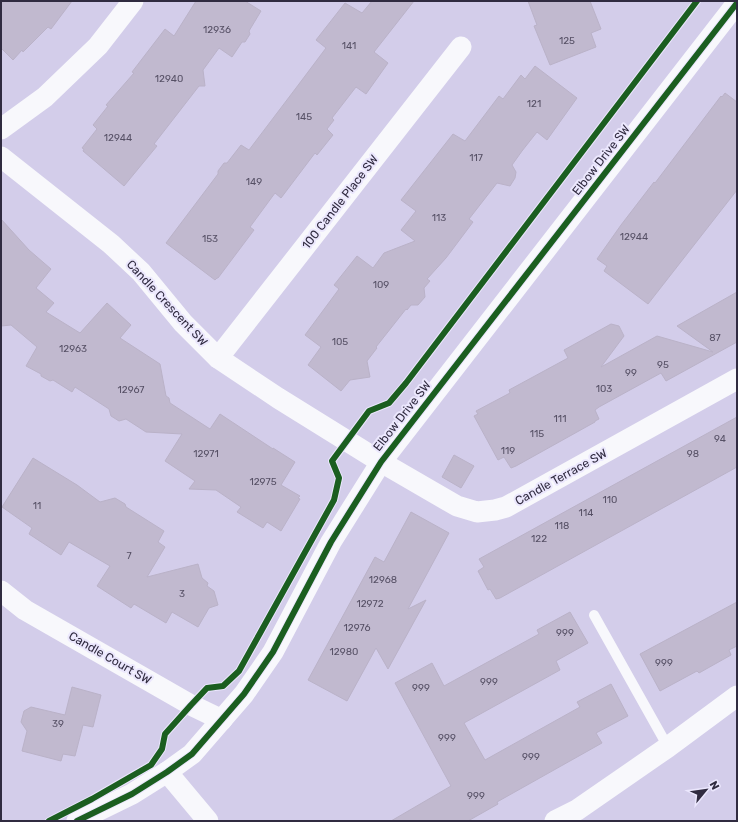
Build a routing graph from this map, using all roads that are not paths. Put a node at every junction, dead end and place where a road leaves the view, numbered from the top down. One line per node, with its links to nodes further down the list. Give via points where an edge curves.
1 (134, 1): 4 (street, via 84,60 45,97)
2 (737, 3): 8 (street, Elbow Drive SW)
3 (461, 47): 6 (street, 100 Candle Place SW)
4 (1, 129)
5 (1, 157): 6 (street, Candle Crescent SW, via 141,272 183,323)
6 (218, 358): 8 (street, Candle Crescent SW)
7 (737, 379): 8 (street, Candle Terrace SW, via 506,507 495,510 477,512 457,506)
8 (381, 462): 12 (street, Elbow Drive SW, via 331,542 273,652)
9 (1, 591): 12 (street, Candle Court SW, via 25,610 191,705)
10 (594, 615): 13 (lane)
11 (737, 696): 13 (street)
12 (222, 720): 14 (street, Elbow Drive SW, via 192,754)
13 (668, 747): 17 (street, via 577,810)
14 (167, 772): 15 (street, Elbow Drive SW, via 132,794); 16 (street)
15 (77, 821)
16 (208, 821)
17 (555, 821)

